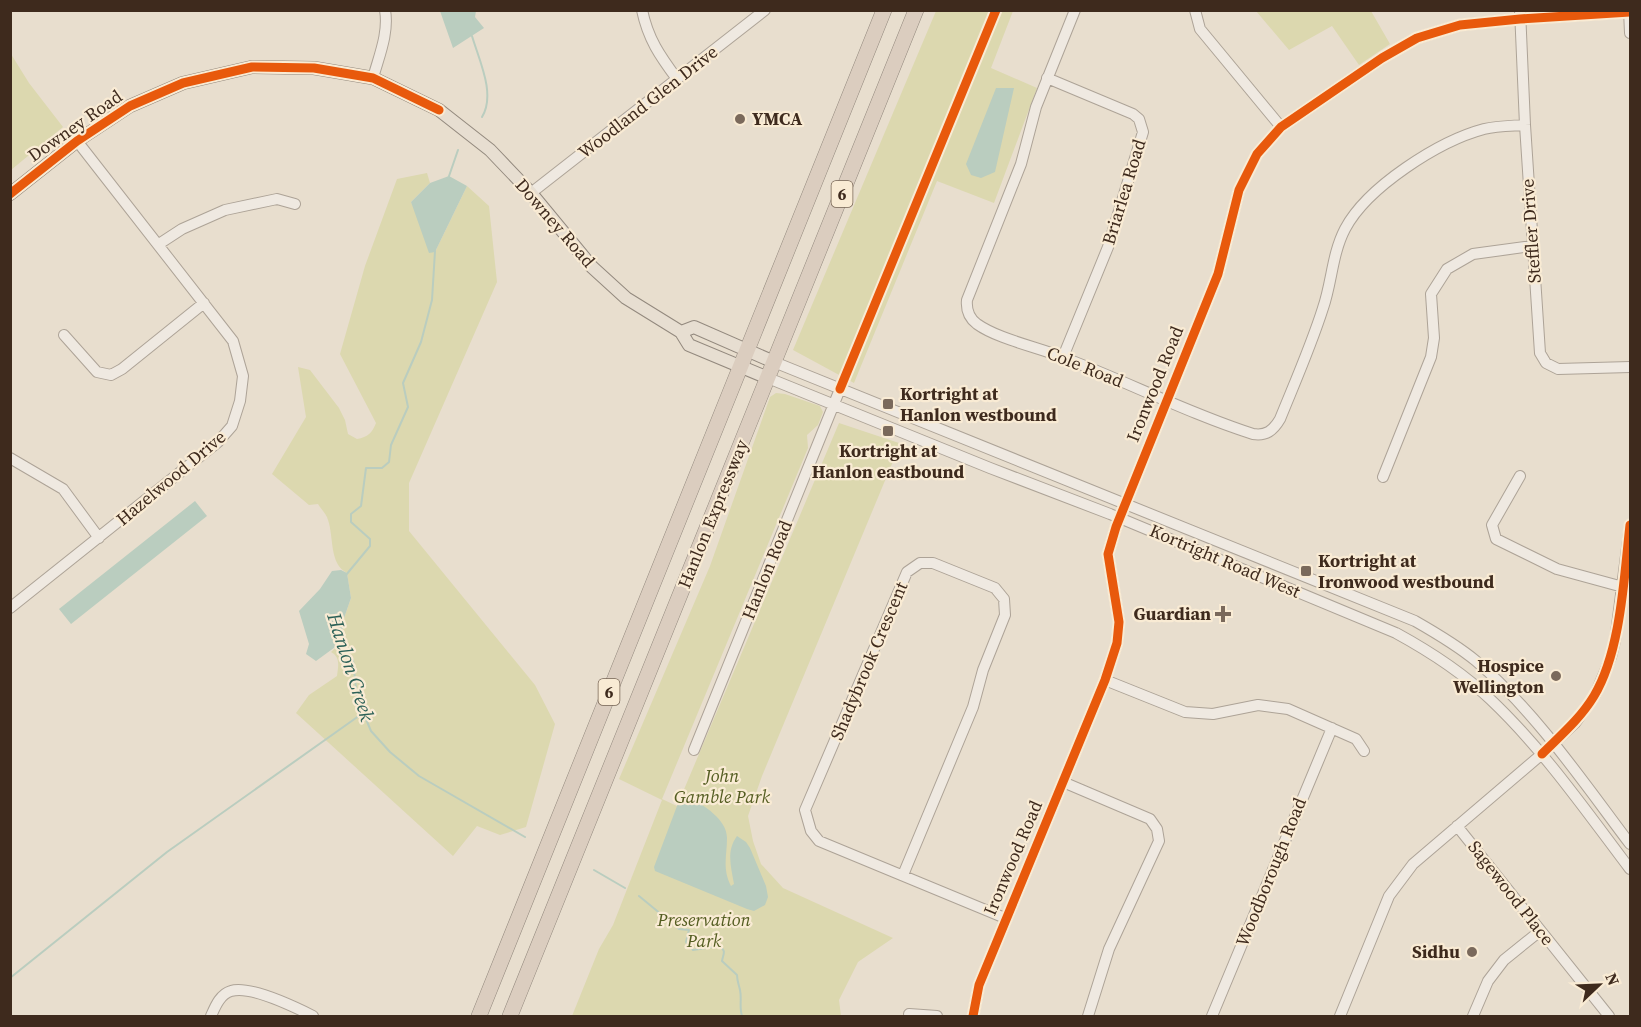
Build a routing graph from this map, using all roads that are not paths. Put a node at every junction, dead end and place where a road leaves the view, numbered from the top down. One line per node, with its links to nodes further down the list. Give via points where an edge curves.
1 (385, 10): 11 (street, via 385,36)
2 (642, 10): 13 (street, via 654,47)
3 (765, 10): 13 (street, Woodland Glen Drive)
4 (884, 10): 25 (highway, Hanlon Expressway / 6)
5 (916, 10): 27 (highway, Hanlon Expressway / 6)
6 (1075, 10): 12 (street, Cole Road)
7 (1196, 10): 15 (street, via 1200,29)
8 (1630, 12): 9 (street, Ironwood Road); 10 (street)
9 (1520, 15): 14 (street, Steffler Drive); 15 (street, Ironwood Road, via 1460,25 1417,38)
10 (1630, 33)
11 (373, 78): 16 (main road, Downey Road, via 314,68 252,67 183,83 130,106); 17 (main road, Downey Road, via 439,110 490,150)
12 (1047, 78): 26 (street, Briarlea Road, via 1133,114 1143,132 1108,247); 26 (street, Cole Road, via 1021,164 967,306 978,325)
13 (677, 79): 17 (street, Woodland Glen Drive)
14 (1525, 125): 21 (street, Steffler Drive); 32 (street, Cole Road, via 1487,128 1460,137 1390,178 1361,205 1340,239 1324,307 1275,428 1261,435 1252,434)
15 (1281, 128): 32 (street, Ironwood Road, via 1257,154 1239,190 1218,274)
16 (77, 141): 18 (main road, Downey Road); 20 (street, Hazelwood Drive)
17 (531, 193): 23 (main road, Downey Road, via 592,267 626,298)
18 (10, 194)
19 (295, 204): 20 (street, via 277,199 225,210)
20 (159, 244): 22 (street, Hazelwood Drive)
21 (1532, 246): 28 (street, Steffler Drive, via 1540,353 1546,363 1558,369); 36 (street, via 1473,254 1447,269 1431,294 1431,357)
22 (204, 303): 24 (street, via 111,375 98,372); 40 (street, Hazelwood Drive, via 233,341 243,376 232,426)
23 (681, 332): 25 (main road, Downey Road, via 694,327); 29 (main road, Downey Road, via 689,345)
24 (64, 335)
25 (747, 351): 27 (main road, Downey Road); 29 (highway, Hanlon Expressway / 6)
26 (1063, 357): 32 (street, Cole Road)
27 (774, 362): 30 (highway, Hanlon Expressway / 6); 31 (street, Kortright Road West)
28 (1630, 367)
29 (740, 368): 30 (main road, Kortright Road West); 59 (highway, Hanlon Expressway / 6)
30 (768, 378): 33 (street, Kortright Road West); 60 (highway, Hanlon Expressway / 6)
31 (840, 389): 33 (street, Hanlon Road); 37 (street, Kortright Road West)
32 (1166, 401): 37 (street, Ironwood Road)
33 (833, 406): 38 (street, Kortright Road West); 46 (street, Hanlon Road)
34 (10, 458): 40 (street, via 63,489)
35 (1520, 476): 41 (street, via 1492,525 1496,539 1557,569)
36 (1383, 477)
37 (1126, 503): 38 (street, Ironwood Road); 45 (street, Kortright Road West, via 1415,621 1476,661)
38 (1119, 518): 43 (street, Ironwood Road, via 1108,554 1119,622); 48 (street, Kortright Road West, via 1420,646 1488,697)
39 (1630, 525): 41 (street)
40 (99, 538): 42 (street, Hazelwood Drive)
41 (1623, 587): 45 (street, via 1611,657 1595,694 1575,723)
42 (10, 608)
43 (1105, 680): 44 (street, via 1185,712 1213,714 1258,705 1288,709); 49 (street, Ironwood Road)
44 (1332, 728): 47 (street, via 1356,739); 64 (street, Woodborough Road)
45 (1553, 743): 48 (street); 51 (street, Kortright Road West)
46 (694, 750)
47 (1364, 751)
48 (1542, 754): 50 (street); 52 (street, Kortright Road West)
49 (1064, 782): 54 (street, Ironwood Road); 63 (street, via 1150,819 1159,841 1109,949)
50 (1458, 826): 55 (street, Sagewood Place); 65 (street, via 1413,864 1394,889)
51 (1630, 844)
52 (1630, 869)
53 (903, 875): 53 (street, Shadybrook Crescent, via 973,707 1005,615 1004,598 995,588 933,563 920,563 907,572 805,810 811,831 819,841); 54 (street, Shadybrook Crescent)
54 (1005, 918): 62 (street, Ironwood Road, via 979,985)
55 (1539, 931): 66 (street, via 1504,960 1488,981); 67 (street, Sagewood Place)
56 (909, 1014): 61 (street)
57 (211, 1017): 58 (street, via 216,1003 229,991 246,989)
58 (313, 1017)
59 (478, 1017)
60 (510, 1017)
61 (937, 1017)
62 (973, 1017)
63 (1088, 1017)
64 (1212, 1017)
65 (1340, 1017)
66 (1473, 1017)
67 (1609, 1017)

